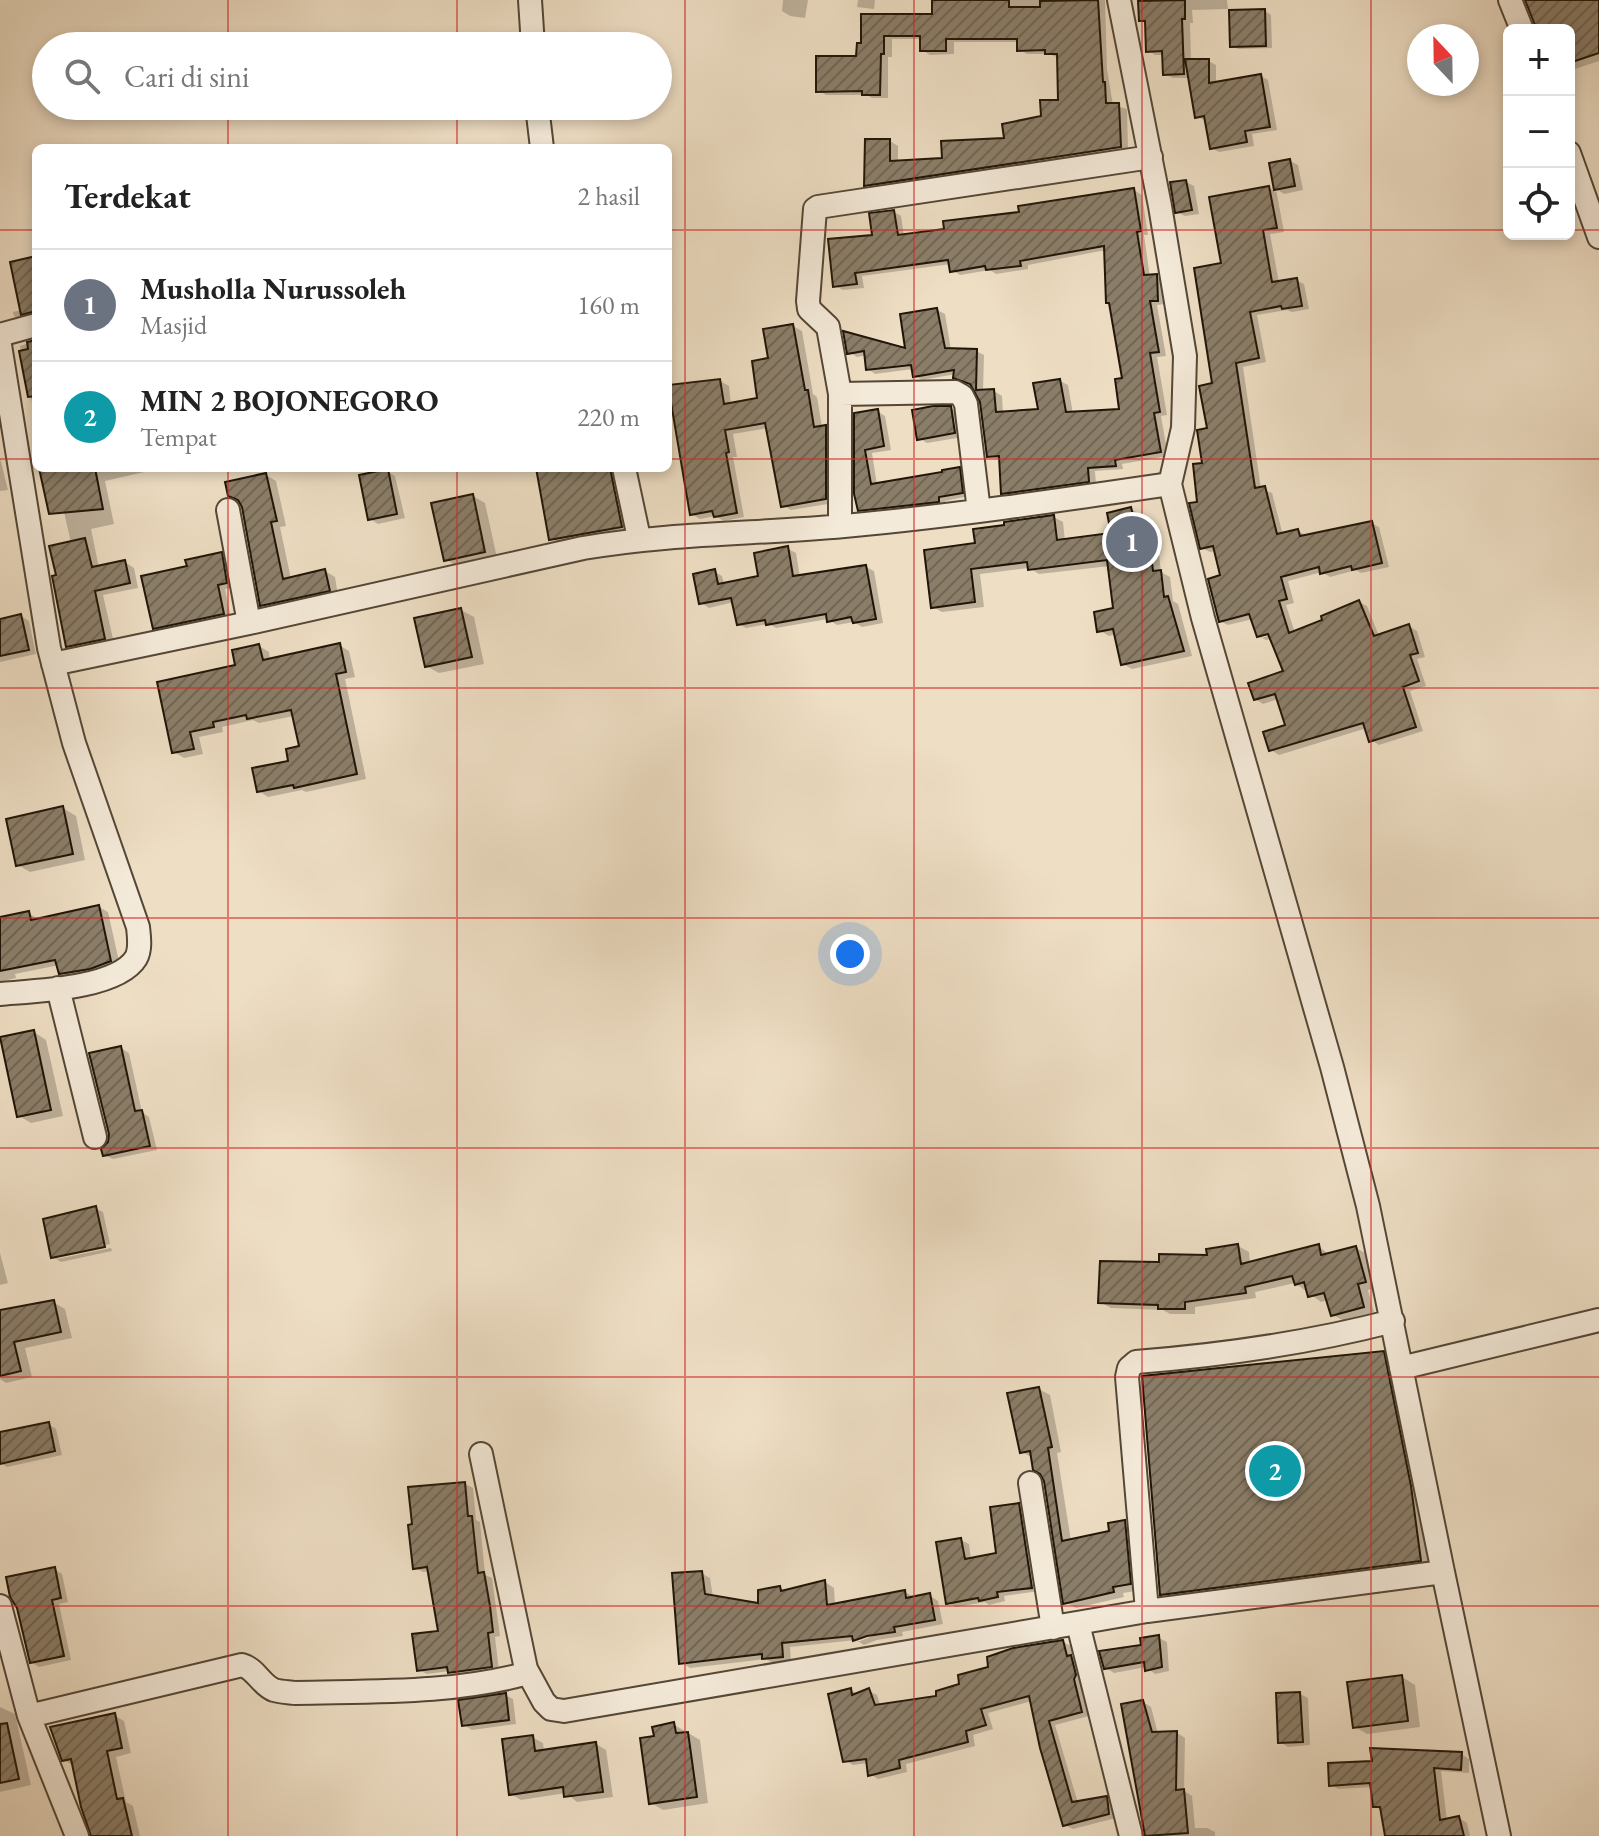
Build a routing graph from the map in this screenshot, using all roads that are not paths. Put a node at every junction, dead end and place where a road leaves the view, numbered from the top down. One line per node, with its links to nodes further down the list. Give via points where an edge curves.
1 (530, 0): 5 (street)
2 (1119, 0): 8 (street)
3 (1510, 0): 4 (street)
4 (1520, 24)
5 (532, 32)
6 (539, 120): 7 (street)
7 (542, 144)
8 (1151, 157): 14 (street, via 815,209 809,309 828,327); 16 (street, via 1185,356 1183,428)
9 (1574, 168): 10 (street)
10 (1599, 237)
11 (32, 326): 12 (street)
12 (0, 335)
13 (0, 345): 22 (street)
14 (840, 394): 18 (street, via 962,396); 19 (street)
15 (625, 472): 20 (street)
16 (1170, 484): 18 (street); 27 (street, via 1203,618 1332,1067)
17 (228, 510): 21 (street)
18 (979, 511): 19 (street)
19 (840, 526): 20 (street)
20 (639, 538): 21 (street)
21 (249, 623): 22 (street)
22 (53, 664): 23 (street, via 74,743 138,927 139,949 135,960 119,972)
23 (58, 988): 24 (street); 25 (street)
24 (0, 994)
25 (95, 1137)
26 (1599, 1320): 28 (street)
27 (1393, 1321): 28 (street); 33 (street, via 1328,1338 1136,1362 1129,1368)
28 (1401, 1368): 31 (street)
29 (481, 1454): 36 (street)
30 (1030, 1483): 35 (street)
31 (1443, 1572): 33 (street); 40 (street)
32 (0, 1606): 37 (street)
33 (1147, 1611): 34 (street)
34 (1078, 1624): 35 (street); 39 (street)
35 (1053, 1628): 36 (street, via 564,1711 551,1709)
36 (528, 1673): 37 (street, via 428,1689 295,1693 276,1691 242,1665)
37 (29, 1716): 38 (street)
38 (77, 1836)
39 (1131, 1836)
40 (1499, 1836)

